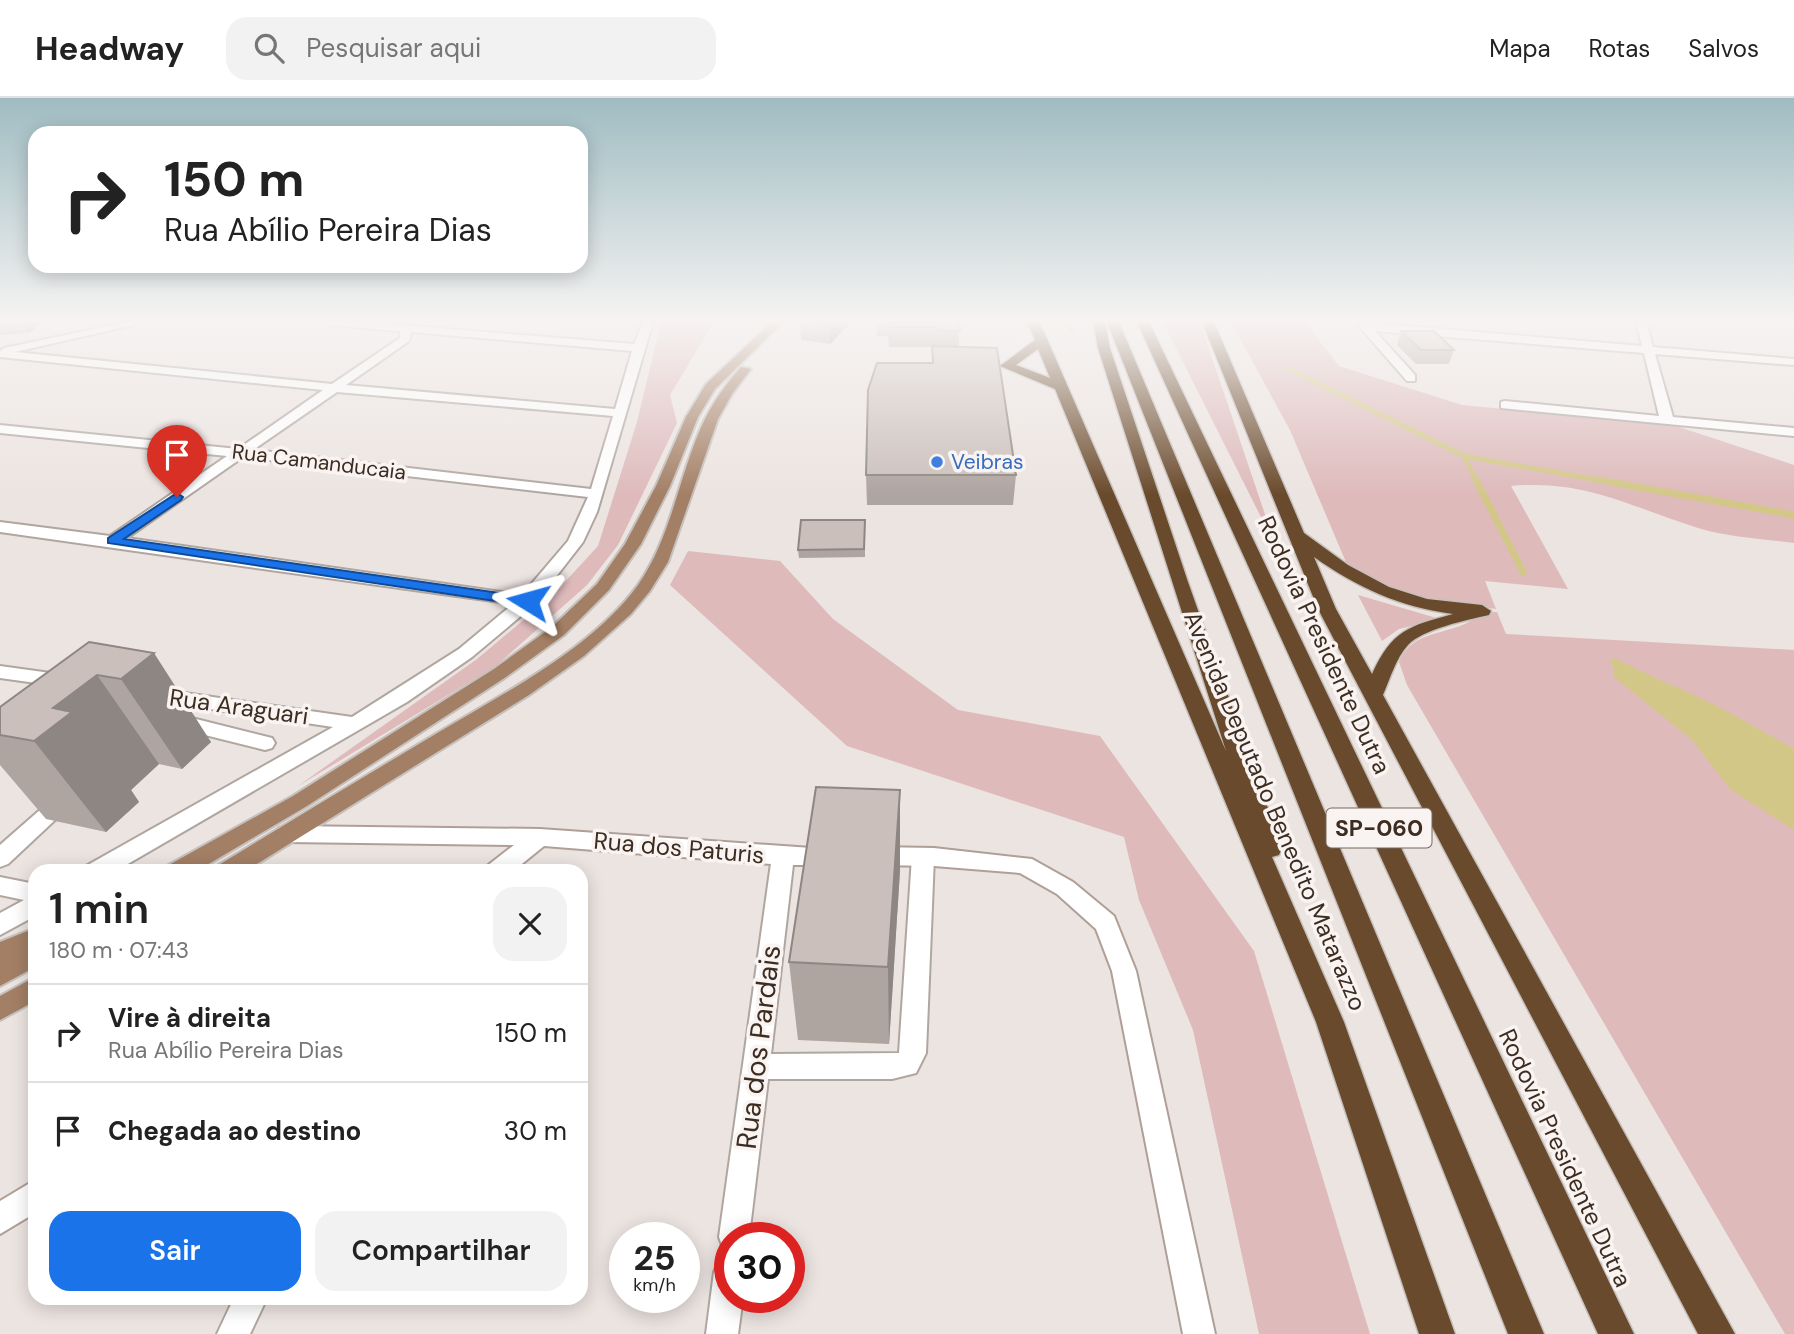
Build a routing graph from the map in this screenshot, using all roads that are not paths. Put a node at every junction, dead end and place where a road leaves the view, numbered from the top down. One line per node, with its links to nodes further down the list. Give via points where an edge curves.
1 (257, 380): 14 (street)
2 (349, 380): 14 (street)
3 (630, 380): 16 (street)
4 (718, 380): 40 (main road, via 691,416 633,544 603,587 558,631 300,801)
5 (734, 380): 34 (main road, via 713,413 667,550 643,588 610,625 520,692)
6 (1042, 380): 13 (highway)
7 (1059, 380): 13 (highway, Avenida Deputado Benedito Matarazzo)
8 (1114, 380): 53 (highway)
9 (1137, 380): 64 (highway, SP-060)
10 (1170, 380): 65 (highway, Rodovia Presidente Dutra / SP-060)
11 (1232, 380): 23 (highway)
12 (1656, 380): 17 (street)
13 (1062, 387): 53 (highway, Avenida Deputado Benedito Matarazzo)
14 (337, 388): 16 (street); 20 (street)
15 (1505, 405): 17 (street)
16 (622, 413): 21 (street)
17 (1667, 419): 19 (street)
18 (0, 429): 20 (street, Rua Camanducaia)
19 (1794, 432)
20 (241, 453): 21 (street, Rua Camanducaia); 24 (street)
21 (596, 494): 25 (street, via 577,540)
22 (0, 527): 24 (street)
23 (1295, 535): 29 (highway, via 1327,610); 29 (highway, via 1387,594 1438,608 1482,611 1422,629 1402,640)
24 (113, 541): 25 (street)
25 (528, 601): 31 (street, via 474,650)
26 (0, 672): 27 (street)
27 (82, 684)
28 (136, 692): 31 (street, Rua Araguari)
29 (1373, 695): 66 (highway)
30 (159, 721): 32 (street, via 168,719)
31 (354, 724): 39 (street)
32 (265, 743)
33 (83, 783): 38 (street)
34 (287, 834): 35 (street, Rua dos Paturis); 41 (main road)
35 (540, 837): 36 (street, Rua dos Paturis); 42 (street)
36 (783, 856): 37 (street, Rua dos Paturis); 54 (street, Rua dos Pardais)
37 (923, 856): 54 (street, via 914,1053 907,1064); 62 (street, Rua dos Paturis, via 1024,865 1065,888 1106,923 1124,971)
38 (0, 858)
39 (108, 864)
40 (189, 864)
41 (238, 864)
42 (505, 864)
43 (0, 886): 44 (street)
44 (28, 892)
45 (28, 909): 46 (street)
46 (0, 925)
47 (28, 942): 48 (main road)
48 (0, 953)
49 (28, 958): 50 (main road)
50 (0, 975)
51 (28, 992): 52 (main road)
52 (0, 1009)
53 (1330, 1022): 63 (highway, Avenida Deputado Benedito Matarazzo)
54 (755, 1066): 57 (street, Rua dos Pardais)
55 (28, 1200): 56 (main road)
56 (0, 1219)
57 (736, 1222)
58 (248, 1305): 60 (street)
59 (725, 1313): 61 (street)
60 (233, 1334)
61 (722, 1334)
62 (1199, 1334)
63 (1437, 1334)
64 (1526, 1334)
65 (1616, 1334)
66 (1717, 1334)

